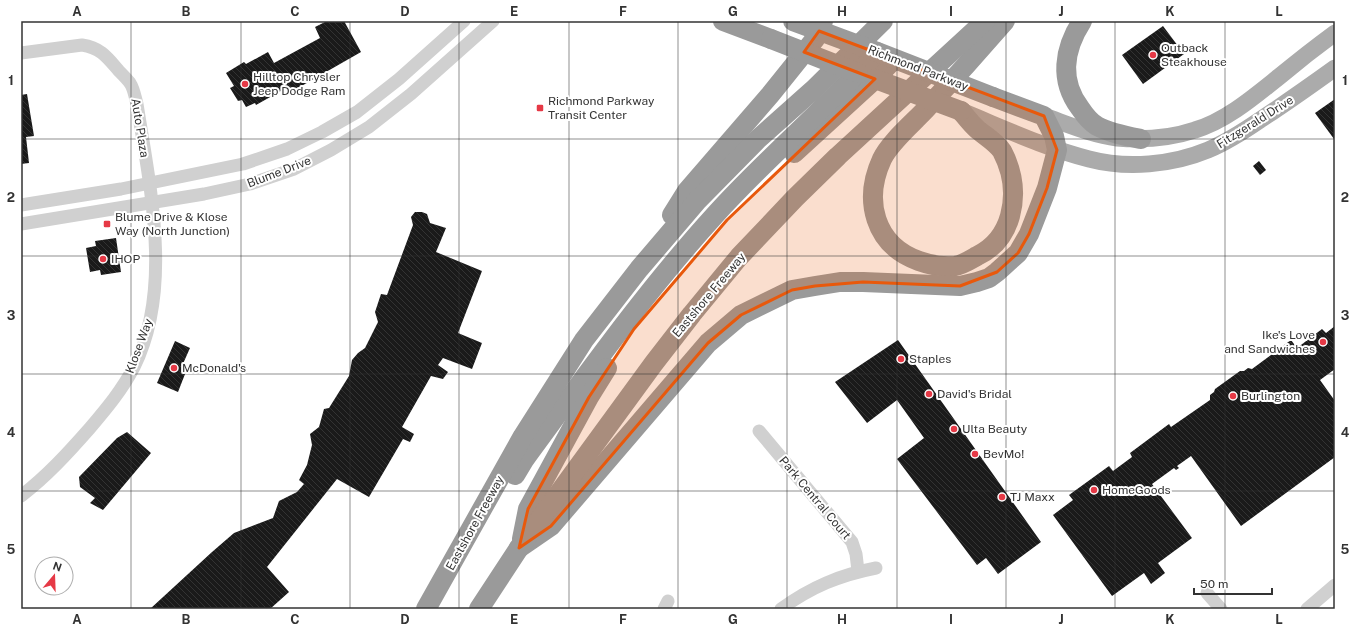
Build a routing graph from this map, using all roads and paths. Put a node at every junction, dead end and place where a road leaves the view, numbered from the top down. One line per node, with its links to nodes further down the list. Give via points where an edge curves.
1 (464, 21): 20 (street, Blume Drive, via 357,112 322,132 287,149 243,164)
2 (493, 21): 21 (street, Blume Drive, via 411,94 369,127 331,150 294,169 250,184)
3 (723, 21): 14 (highway, bridge)
4 (793, 21): 12 (highway, Richmond Parkway, bridge)
5 (823, 21): 24 (highway, via 815,39 687,191)
6 (883, 21): 24 (highway, Eastshore Freeway, via 813,90 758,139 697,201)
7 (985, 21): 27 (highway, Eastshore Freeway, via 838,156 739,257 654,363)
8 (1005, 21): 15 (highway, via 895,141 883,157 876,173 872,202 885,238 904,255 927,264 956,266 984,253 998,241 1008,223 1014,202 1009,167 1001,150)
9 (1082, 21): 17 (highway, via 1069,48 1066,64 1068,80 1076,103 1096,125 1119,135)
10 (1335, 33): 17 (main road, Fitzgerald Drive, via 1227,116 1196,130)
11 (21, 53): 20 (street, Auto Plaza, via 82,44 105,54 130,83 134,94)
12 (885, 55): 14 (highway); 16 (highway, Richmond Parkway, bridge)
13 (1335, 68): 19 (main road, Fitzgerald Drive, via 1234,137 1207,151 1183,158 1143,164 1117,164 1090,160)
14 (867, 76): 15 (highway, bridge); 18 (highway)
15 (961, 111): 19 (main road, Fitzgerald Drive)
16 (1044, 116): 17 (main road, Fitzgerald Drive, via 1094,133 1116,138); 19 (highway, via 1054,136)
17 (1141, 139)
18 (788, 149): 27 (highway, via 684,268 634,329 612,361 589,397 528,509); 33 (highway, via 751,176 673,262 624,325 524,460)
19 (1057, 150): 27 (highway, via 1047,188 1029,234 1018,254 989,278 960,286 840,282 792,290 741,315 708,343 551,526)
20 (149, 183): 21 (street, Auto Plaza); 22 (street, Blume Drive)
21 (152, 203): 23 (street, Blume Drive); 26 (street, Klose Way, via 154,302 148,330 135,366 118,394 72,449)
22 (21, 204)
23 (21, 224)
24 (639, 269): 32 (highway, Eastshore Freeway, via 584,340 523,436)
25 (758, 431): 29 (street, Park Central Court, via 852,542)
26 (21, 496)
27 (520, 546): 34 (highway, Eastshore Freeway)
28 (876, 568): 29 (street)
29 (858, 571): 35 (street, via 824,583 799,596)
30 (1335, 585): 37 (street)
31 (1207, 593): 36 (street)
32 (426, 609)
33 (431, 609)
34 (479, 609)
35 (782, 609)
36 (1221, 609)
37 (1307, 609)

